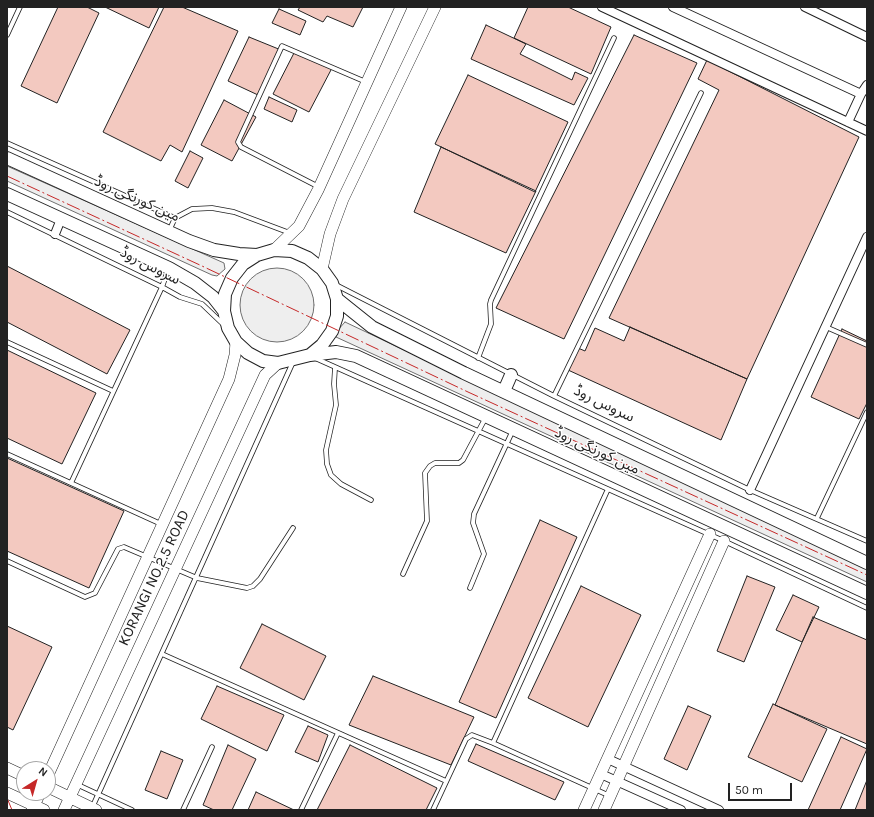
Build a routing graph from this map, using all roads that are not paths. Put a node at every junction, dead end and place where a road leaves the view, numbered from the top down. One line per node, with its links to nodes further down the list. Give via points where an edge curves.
1 (20, 7): 7 (lane)
2 (401, 7): 10 (street)
3 (435, 7): 30 (street, via 343,199 330,234)
4 (602, 7): 14 (street)
5 (673, 7): 13 (street)
6 (805, 7): 8 (street)
7 (7, 36)
8 (867, 37)
9 (614, 38): 41 (lane, via 491,300 491,324)
10 (366, 82): 18 (street); 18 (lane, via 284,46 280,48 238,142 239,146)
11 (867, 85): 13 (street)
12 (701, 93): 48 (lane)
13 (861, 94): 14 (street)
14 (848, 122): 15 (street)
15 (867, 131)
16 (7, 144): 21 (lane)
17 (7, 158): 23 (main road, مین کورنگی روڈ)
18 (319, 187): 24 (street, via 299,226)
19 (7, 194): 22 (main road)
20 (7, 212): 25 (lane, سروس روڈ)
21 (175, 218): 23 (lane); 24 (lane, via 192,209 212,208 234,212)
22 (61, 219): 25 (street); 29 (main road)
23 (169, 232): 28 (main road, مین کورنگی روڈ, via 214,250)
24 (291, 233): 27 (street)
25 (54, 234): 32 (lane, سروس روڈ)
26 (867, 237): 35 (street)
27 (274, 250): 28 (main road); 30 (main road, via 297,253)
28 (257, 255): 34 (main road, via 243,264 232,278 225,294)
29 (169, 268): 32 (lane); 34 (main road, via 213,297)
30 (322, 268): 31 (main road)
31 (332, 283): 33 (main road); 41 (lane, سروس روڈ)
32 (162, 287): 36 (lane, سروس روڈ, via 180,297 202,304); 46 (lane)
33 (337, 299): 40 (main road, via 337,316 332,331); 47 (main road, مین کورنگی روڈ, via 372,327)
34 (224, 311): 36 (main road)
35 (826, 327): 39 (lane); 57 (street)
36 (228, 328): 38 (main road)
37 (7, 342): 46 (lane)
38 (236, 342): 43 (main road, via 253,356); 60 (street, KORANGI NO.2.5 ROAD, via 229,379)
39 (867, 345)
40 (310, 356): 42 (main road); 44 (lane); 50 (main road, مین کورنگی روڈ, via 336,352 356,356)
41 (478, 358): 45 (lane, سروس روڈ)
42 (294, 360): 43 (main road); 70 (lane)
43 (278, 363): 68 (street, KORANGI NO.2.5 ROAD, via 265,375)
44 (335, 368): 52 (lane); 58 (lane, via 336,405 326,450 327,464 331,475 341,484)
45 (511, 375): 47 (main road); 48 (lane, سروس روڈ)
46 (113, 391): 55 (lane)
47 (504, 391): 67 (main road, مین کورنگی روڈ)
48 (554, 396): 57 (lane, سروس روڈ)
49 (867, 412): 59 (lane)
50 (486, 417): 51 (main road, مین کورنگی روڈ); 52 (lane)
51 (513, 430): 53 (lane); 72 (main road, مین کورنگی روڈ)
52 (480, 431): 53 (lane); 69 (lane, via 467,456 459,463 435,464 425,473 427,520)
53 (507, 444): 56 (lane); 71 (lane, via 474,514 484,554)
54 (7, 454): 55 (lane)
55 (71, 483): 60 (lane)
56 (608, 489): 62 (lane); 76 (lane)
57 (750, 490): 59 (lane, سروس روڈ)
58 (371, 500)
59 (817, 518): 64 (lane, سروس روڈ)
60 (163, 525): 65 (street, KORANGI NO.2.5 ROAD)
61 (293, 528): 70 (lane, via 253,586 239,587)
62 (710, 534): 63 (lane); 78 (street)
63 (724, 541): 73 (lane); 80 (street)
64 (867, 541)
65 (148, 557): 66 (lane, via 121,547 95,593 85,597); 68 (lane); 79 (street, KORANGI NO.2.5 ROAD)
66 (7, 561)
67 (867, 563)
68 (174, 568): 70 (lane); 84 (street, KORANGI NO.2.5 ROAD)
69 (403, 574)
70 (197, 578): 74 (lane)
71 (470, 588)
72 (867, 593)
73 (867, 608)
74 (162, 654): 75 (lane); 88 (lane)
75 (338, 733): 82 (lane); 96 (lane)
76 (494, 743): 82 (lane, via 469,736); 85 (lane)
77 (212, 747): 95 (lane)
78 (608, 759): 80 (street); 81 (street)
79 (54, 761)
80 (624, 766): 83 (street); 101 (street)
81 (601, 774): 83 (street); 85 (street)
82 (446, 781): 97 (lane)
83 (617, 781): 89 (street); 100 (street)
84 (76, 784): 88 (lane); 90 (street, KORANGI NO.2.5 ROAD)
85 (594, 789): 89 (lane); 98 (street)
86 (56, 791): 90 (street)
87 (7, 793): 91 (street)
88 (98, 795): 92 (lane); 94 (lane)
89 (610, 796): 99 (street)
90 (69, 798): 92 (street); 93 (street, KORANGI NO.2.5 ROAD)
91 (37, 808)
92 (94, 809)
93 (64, 810)
94 (132, 810)
95 (183, 810)
96 (301, 810)
97 (433, 810)
98 (584, 810)
99 (604, 810)
100 (681, 810)
101 (719, 810)

